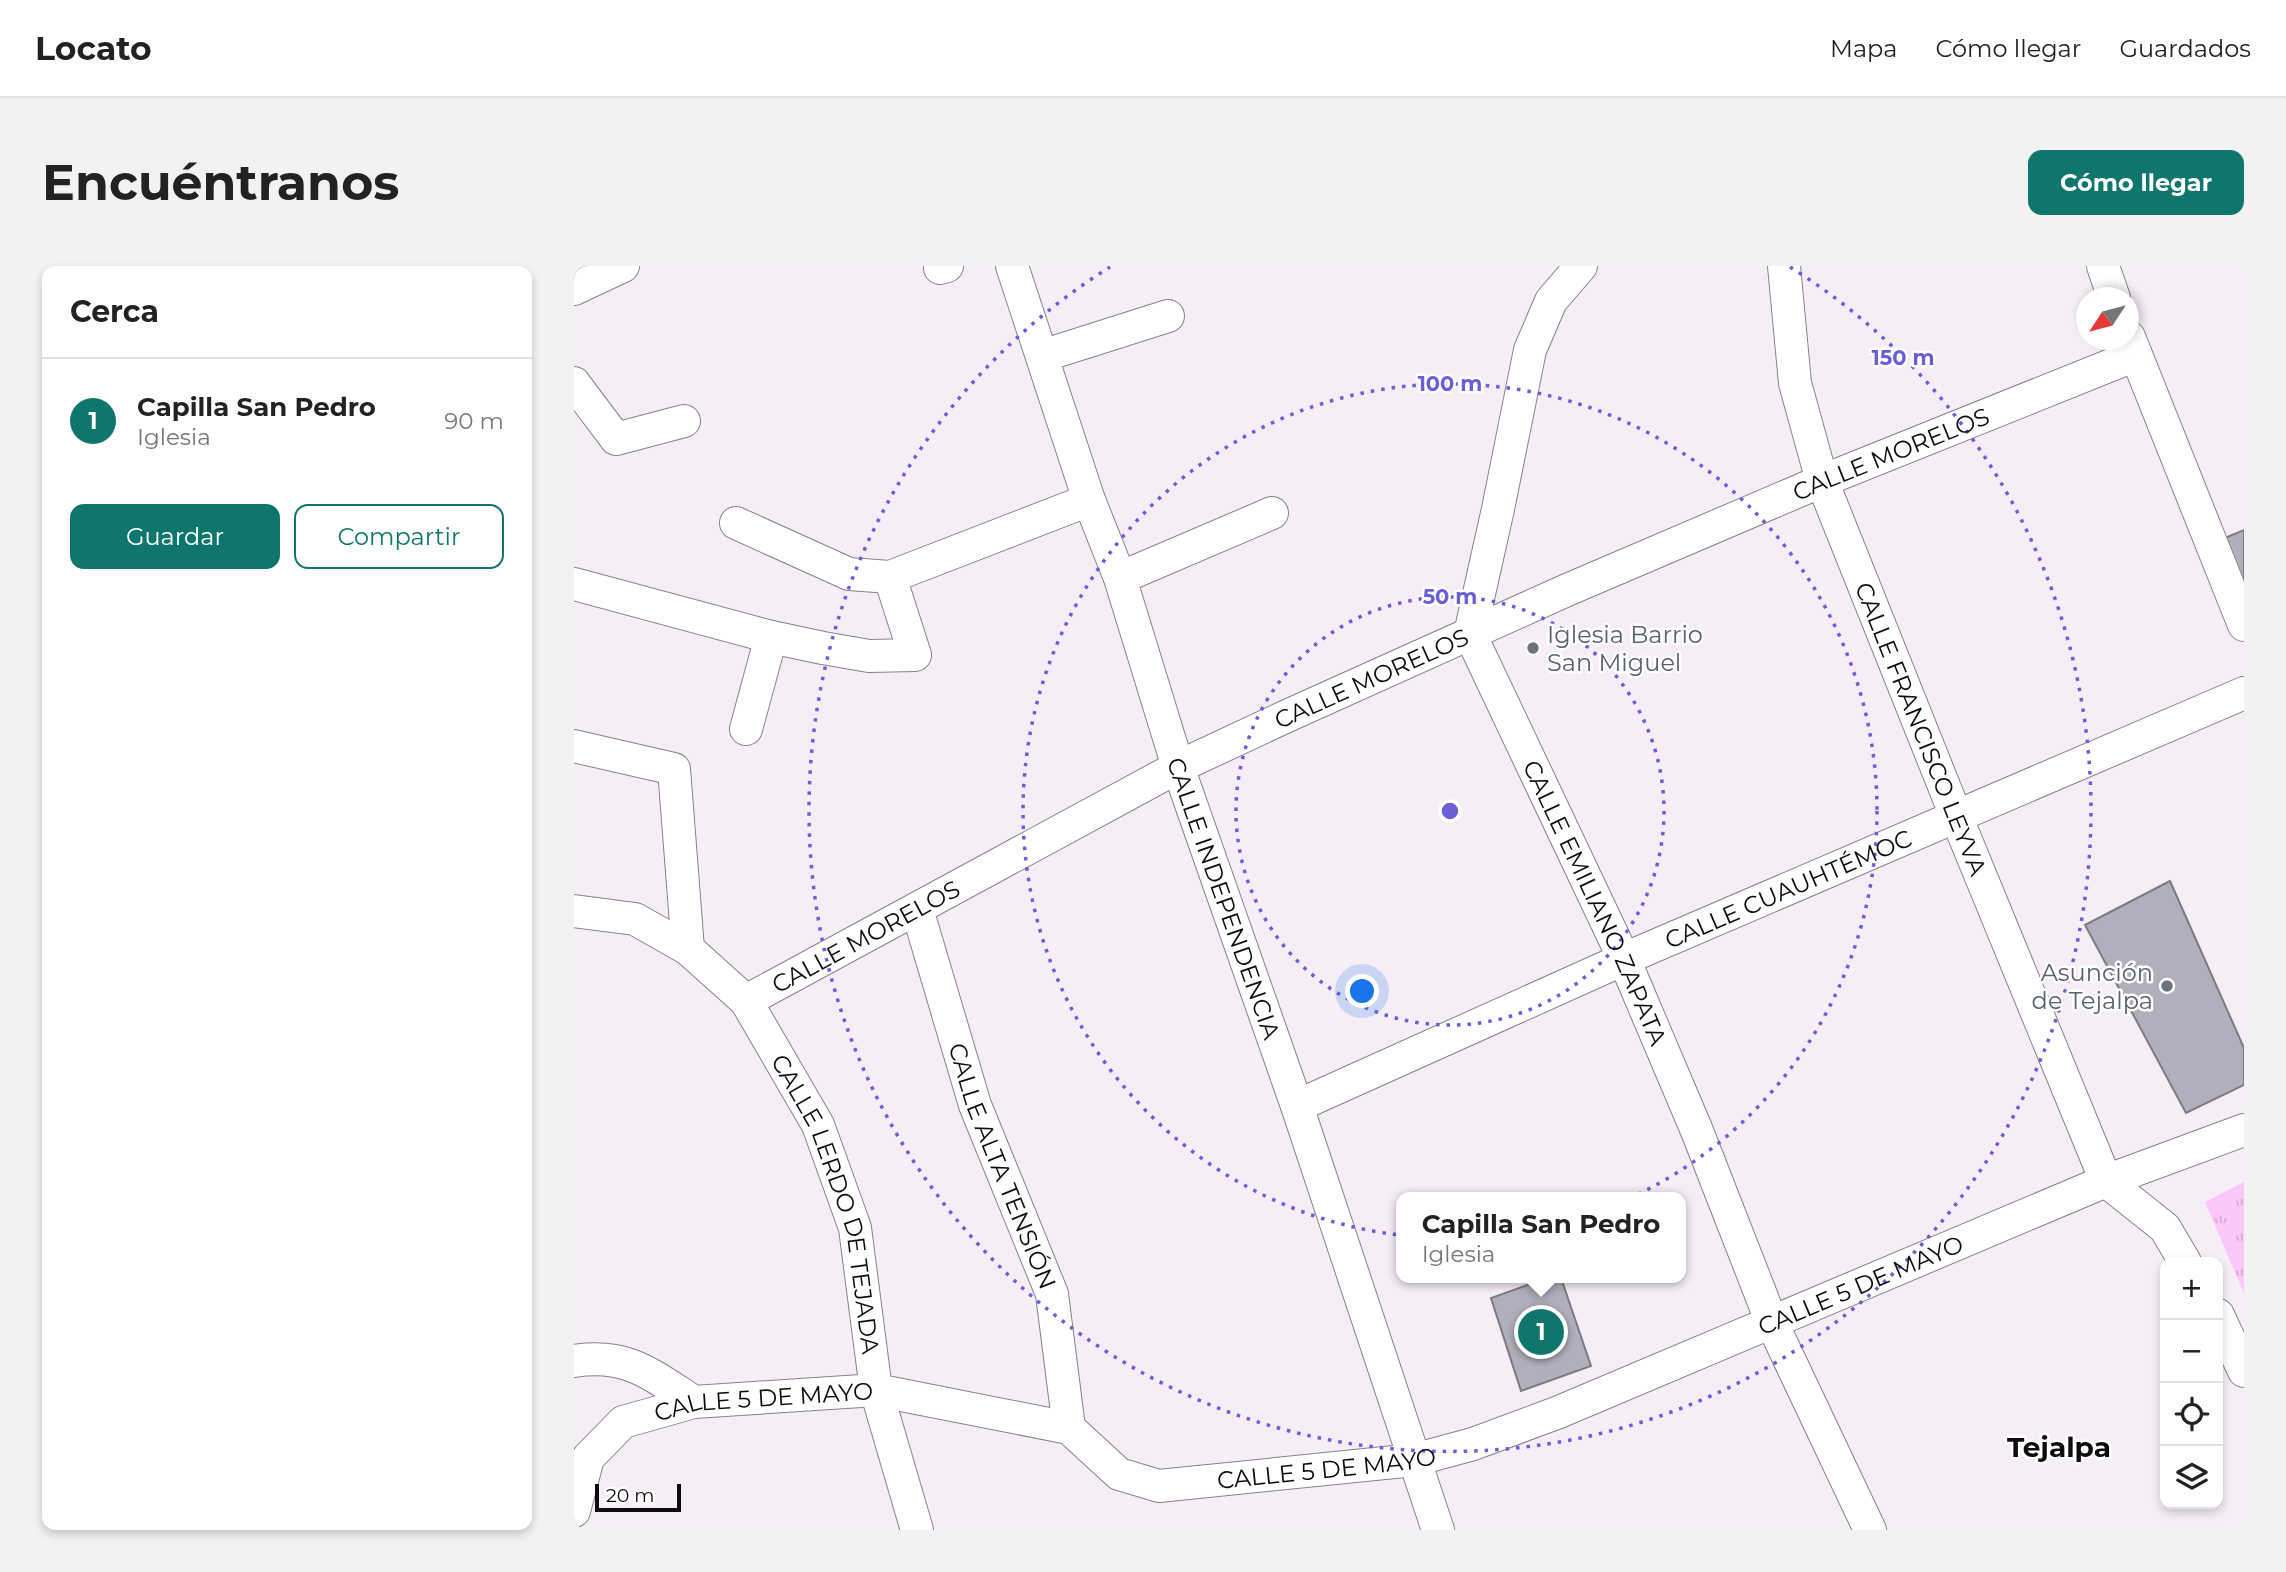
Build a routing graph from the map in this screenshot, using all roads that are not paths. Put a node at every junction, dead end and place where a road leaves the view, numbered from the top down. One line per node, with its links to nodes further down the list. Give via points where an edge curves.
1 (623, 266): 7 (street)
2 (1012, 266): 11 (street, CALLE INDEPENDENCIA)
3 (1581, 266): 22 (street, via 1551,301 1530,350)
4 (1784, 266): 14 (street, CALLE FRANCISCO LEYVA, via 1795,383)
5 (2103, 266): 6 (street)
6 (2111, 287)
7 (574, 289)
8 (1168, 316): 11 (street)
9 (2121, 350): 14 (street, CALLE MORELOS)
10 (2134, 350): 21 (street)
11 (1042, 356): 15 (street, CALLE INDEPENDENCIA)
12 (574, 383): 13 (street, via 616,439)
13 (684, 422)
14 (1822, 481): 22 (street, CALLE MORELOS); 28 (street, CALLE FRANCISCO LEYVA)
15 (1089, 500): 18 (street); 19 (street, CALLE INDEPENDENCIA)
16 (1272, 513): 19 (street)
17 (736, 523): 18 (street, via 849,574)
18 (890, 577): 23 (street, via 915,655 869,656)
19 (1120, 578): 27 (street, CALLE INDEPENDENCIA)
20 (574, 584): 23 (street)
21 (2244, 625)
22 (1470, 634): 27 (street, CALLE MORELOS); 32 (street, CALLE EMILIANO ZAPATA)
23 (771, 637): 25 (street)
24 (2244, 693): 28 (street, CALLE CUAUHTÉMOC)
25 (746, 729)
26 (574, 746): 31 (street, via 674,769)
27 (1178, 767): 29 (street, CALLE MORELOS); 34 (street, CALLE INDEPENDENCIA)
28 (1956, 816): 32 (street, CALLE CUAUHTÉMOC); 36 (street, CALLE FRANCISCO LEYVA)
29 (917, 909): 33 (street, CALLE MORELOS); 44 (street, CALLE ALTA TENSIÓN, via 975,1105 1052,1294)
30 (574, 911): 31 (street, CALLE LERDO DE TEJADA, via 635,919)
31 (688, 949): 33 (street, CALLE LERDO DE TEJADA)
32 (1624, 959): 34 (street, CALLE CUAUHTÉMOC); 39 (street, CALLE EMILIANO ZAPATA)
33 (746, 1001): 42 (street, CALLE LERDO DE TEJADA, via 818,1125 855,1228)
34 (1297, 1106): 45 (street, CALLE INDEPENDENCIA)
35 (2244, 1130): 36 (street, CALLE 5 DE MAYO)
36 (2106, 1181): 37 (street, via 2165,1228); 39 (street, CALLE 5 DE MAYO)
37 (2182, 1257)
38 (2220, 1320): 41 (street)
39 (1772, 1324): 45 (street, CALLE 5 DE MAYO, via 1559,1412); 49 (street, CALLE EMILIANO ZAPATA)
40 (574, 1361): 43 (street, via 599,1357 640,1367)
41 (2244, 1371)
42 (876, 1390): 43 (street, CALLE 5 DE MAYO); 44 (street, CALLE 5 DE MAYO); 47 (street, CALLE LERDO DE TEJADA)
43 (694, 1402): 46 (street, CALLE 5 DE MAYO, via 624,1422 588,1458)
44 (1069, 1428): 45 (street, CALLE 5 DE MAYO, via 1119,1474 1159,1486)
45 (1414, 1460): 48 (street, CALLE INDEPENDENCIA)
46 (574, 1511)
47 (917, 1530)
48 (1438, 1530)
49 (1870, 1530)

